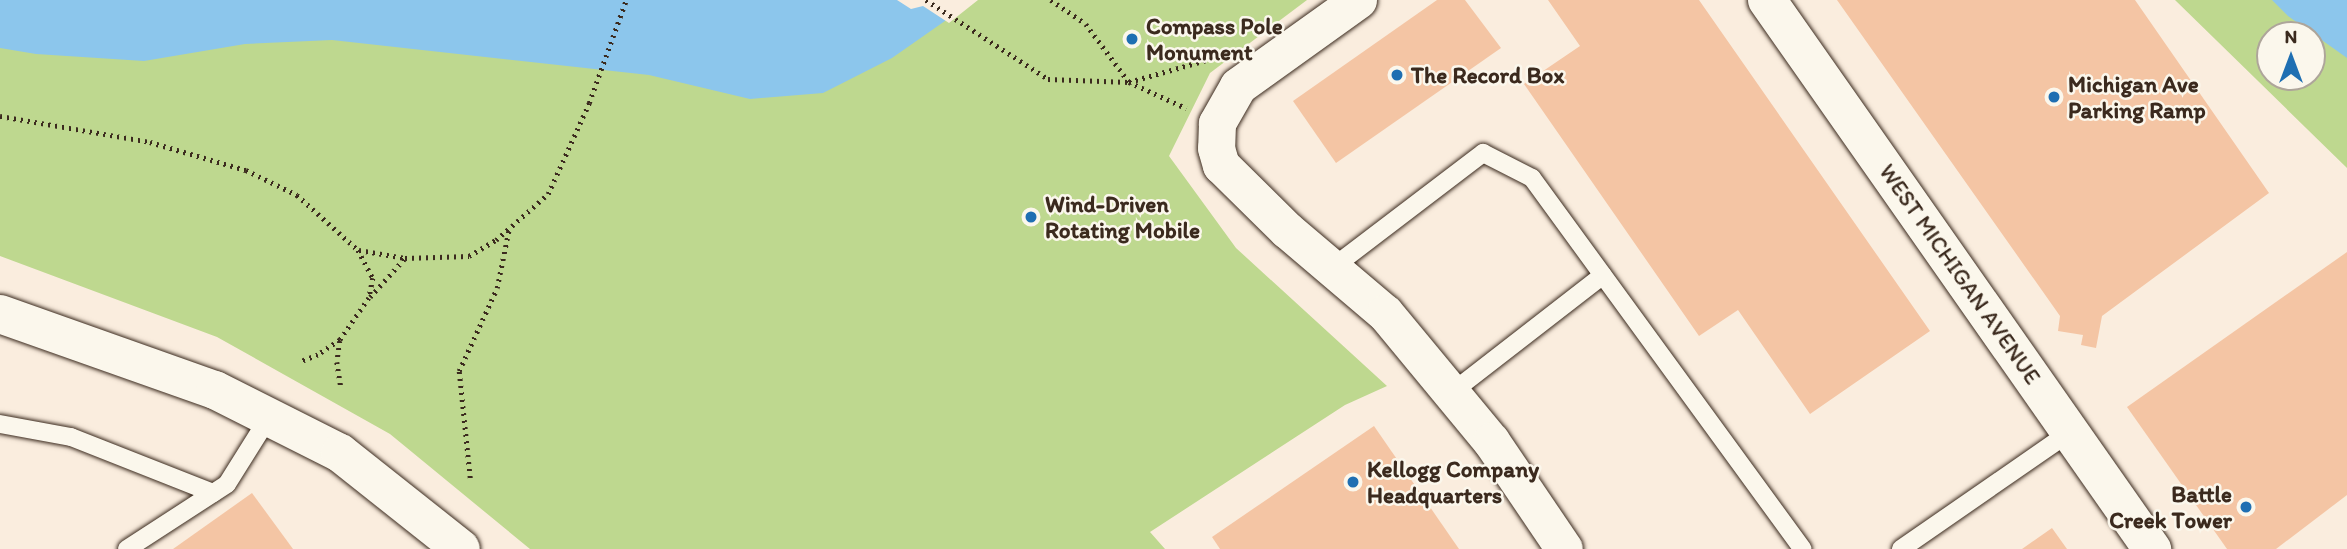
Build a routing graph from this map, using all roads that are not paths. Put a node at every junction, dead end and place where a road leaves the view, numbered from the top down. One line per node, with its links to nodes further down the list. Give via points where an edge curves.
1 (1358, 0): 3 (street, via 1238,86 1217,123 1216,148 1230,177)
2 (1768, 0): 9 (main road, WEST MICHIGAN AVENUE)
3 (1332, 268): 4 (lane, via 1483,153 1532,178); 6 (street, via 1385,313)
4 (1603, 275): 6 (lane); 14 (lane)
5 (0, 314): 7 (main road, via 215,390)
6 (1451, 393): 13 (street, via 1491,441)
7 (269, 417): 10 (lane, via 227,484); 12 (main road, via 340,453)
8 (0, 424): 10 (lane, via 71,437)
9 (2070, 432): 15 (lane); 16 (main road, WEST MICHIGAN AVENUE)
10 (213, 493): 11 (lane)
11 (127, 549)
12 (461, 549)
13 (1564, 549)
14 (1803, 549)
15 (1901, 549)
16 (2152, 549)

